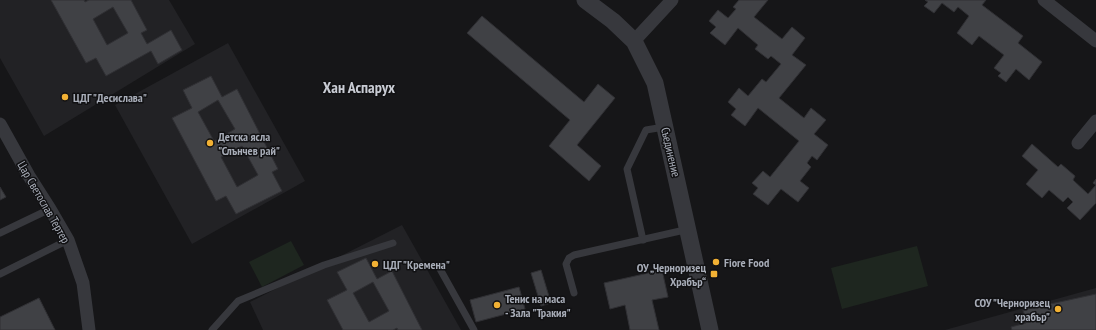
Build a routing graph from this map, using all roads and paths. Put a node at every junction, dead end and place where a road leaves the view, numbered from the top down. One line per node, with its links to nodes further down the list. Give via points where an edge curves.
1 (585, 0): 4 (street, Съединение)
2 (672, 0): 4 (street)
3 (1044, 0): 5 (street)
4 (634, 41): 8 (street, Съединение, via 655,83)
5 (1096, 41)
6 (1096, 121): 9 (street)
7 (0, 124): 10 (street, Цар Светослав Тертер)
8 (665, 126): 11 (street, Съединение); 14 (lane, via 646,130 627,169)
9 (1078, 143)
10 (50, 208): 12 (lane); 13 (street, Цар Светослав Тертер)
11 (689, 229): 14 (lane); 22 (street, Съединение)
12 (0, 233)
13 (68, 240): 17 (lane); 19 (street, Цар Светослав Тертер, via 84,283)
14 (642, 240): 18 (lane, via 569,258 566,264)
15 (393, 243): 20 (lane, via 324,265 238,301)
16 (440, 269): 21 (lane)
17 (0, 274)
18 (574, 293)
19 (89, 330)
20 (212, 330)
21 (474, 330)
22 (710, 330)

